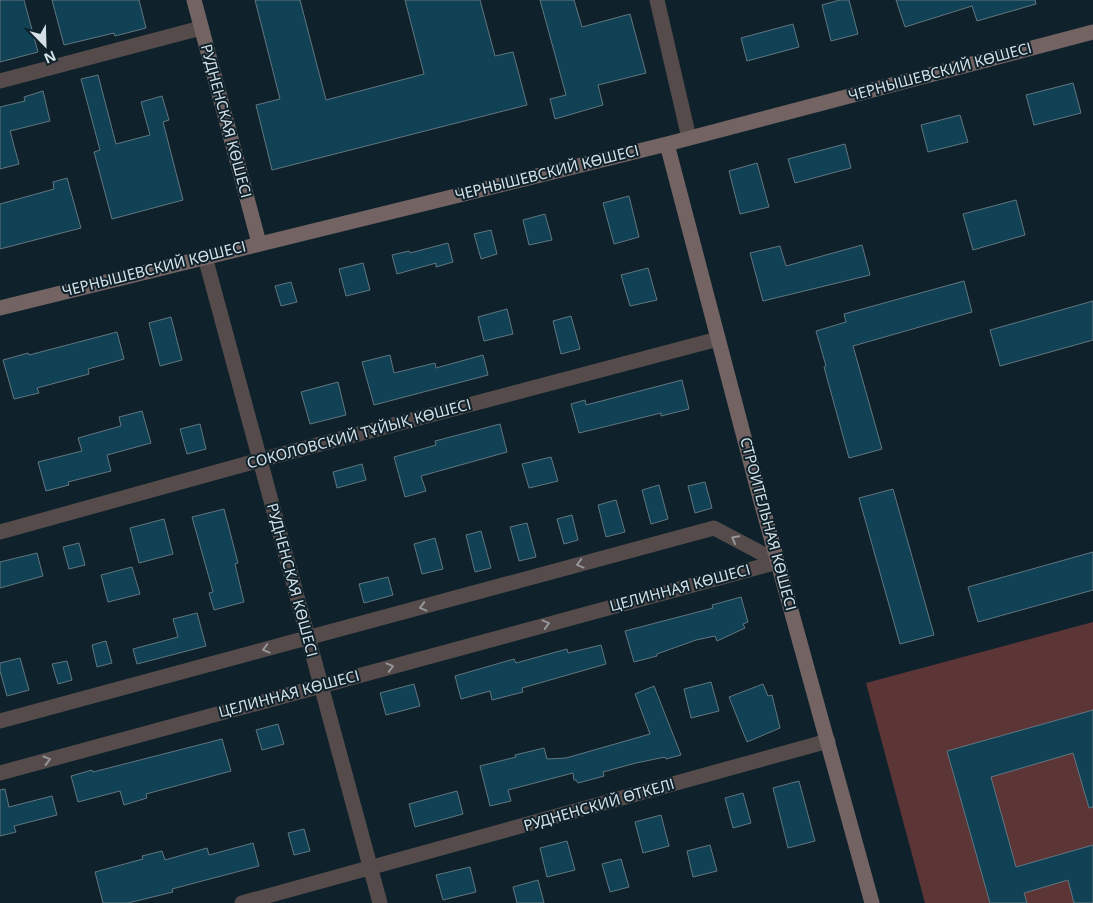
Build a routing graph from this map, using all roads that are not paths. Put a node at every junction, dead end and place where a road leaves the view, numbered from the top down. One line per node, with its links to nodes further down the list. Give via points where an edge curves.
1 (194, 0): 3 (street, РУДНЕНСКАЯ КӨШЕСІ)
2 (657, 0): 6 (street)
3 (201, 28): 5 (street); 8 (street, РУДНЕНСКАЯ КӨШЕСІ)
4 (1093, 32): 6 (street, ЧЕРНЫШЕВСКИЙ КӨШЕСІ)
5 (0, 81)
6 (689, 138): 7 (street, ЧЕРНЫШЕВСКИЙ КӨШЕСІ)
7 (667, 144): 8 (street, ЧЕРНЫШЕВСКИЙ КӨШЕСІ); 11 (street, СТРОИТЕЛЬНАЯ КӨШЕСІ)
8 (259, 243): 9 (street, ЧЕРНЫШЕВСКИЙ КӨШЕСІ)
9 (204, 257): 10 (street, ЧЕРНЫШЕВСКИЙ КӨШЕСІ); 12 (street, РУДНЕНСКАЯ КӨШЕСІ)
10 (0, 308)
11 (718, 339): 12 (street, СОКОЛОВСКИЙ ТҰЙЫҚ КӨШЕСІ); 14 (street, СТРОИТЕЛЬНАЯ КӨШЕСІ)
12 (260, 460): 13 (street, СОКОЛОВСКИЙ ТҰЙЫҚ КӨШЕСІ); 15 (street, РУДНЕНСКАЯ КӨШЕСІ)
13 (0, 532)
14 (778, 562): 15 (street, ЦЕЛИННАЯ КӨШЕСІ, one-way to 15, via 714,528); 16 (street, ЦЕЛИННАЯ КӨШЕСІ, one-way to 14); 18 (street, СТРОИТЕЛЬНАЯ КӨШЕСІ)
15 (308, 638): 16 (street, РУДНЕНСКАЯ КӨШЕСІ); 17 (street, ЦЕЛИННАЯ КӨШЕСІ, one-way to 17)
16 (321, 686): 19 (street, ЦЕЛИННАЯ КӨШЕСІ, one-way to 16); 20 (street, РУДНЕНСКАЯ КӨШЕСІ)
17 (0, 721)
18 (828, 741): 20 (street, РУДНЕНСКИЙ ӨТКЕЛІ); 23 (street, СТРОИТЕЛЬНАЯ КӨШЕСІ)
19 (0, 773)
20 (371, 868): 21 (street); 22 (street, РУДНЕНСКАЯ КӨШЕСІ)
21 (242, 903)
22 (380, 903)
23 (872, 903)

